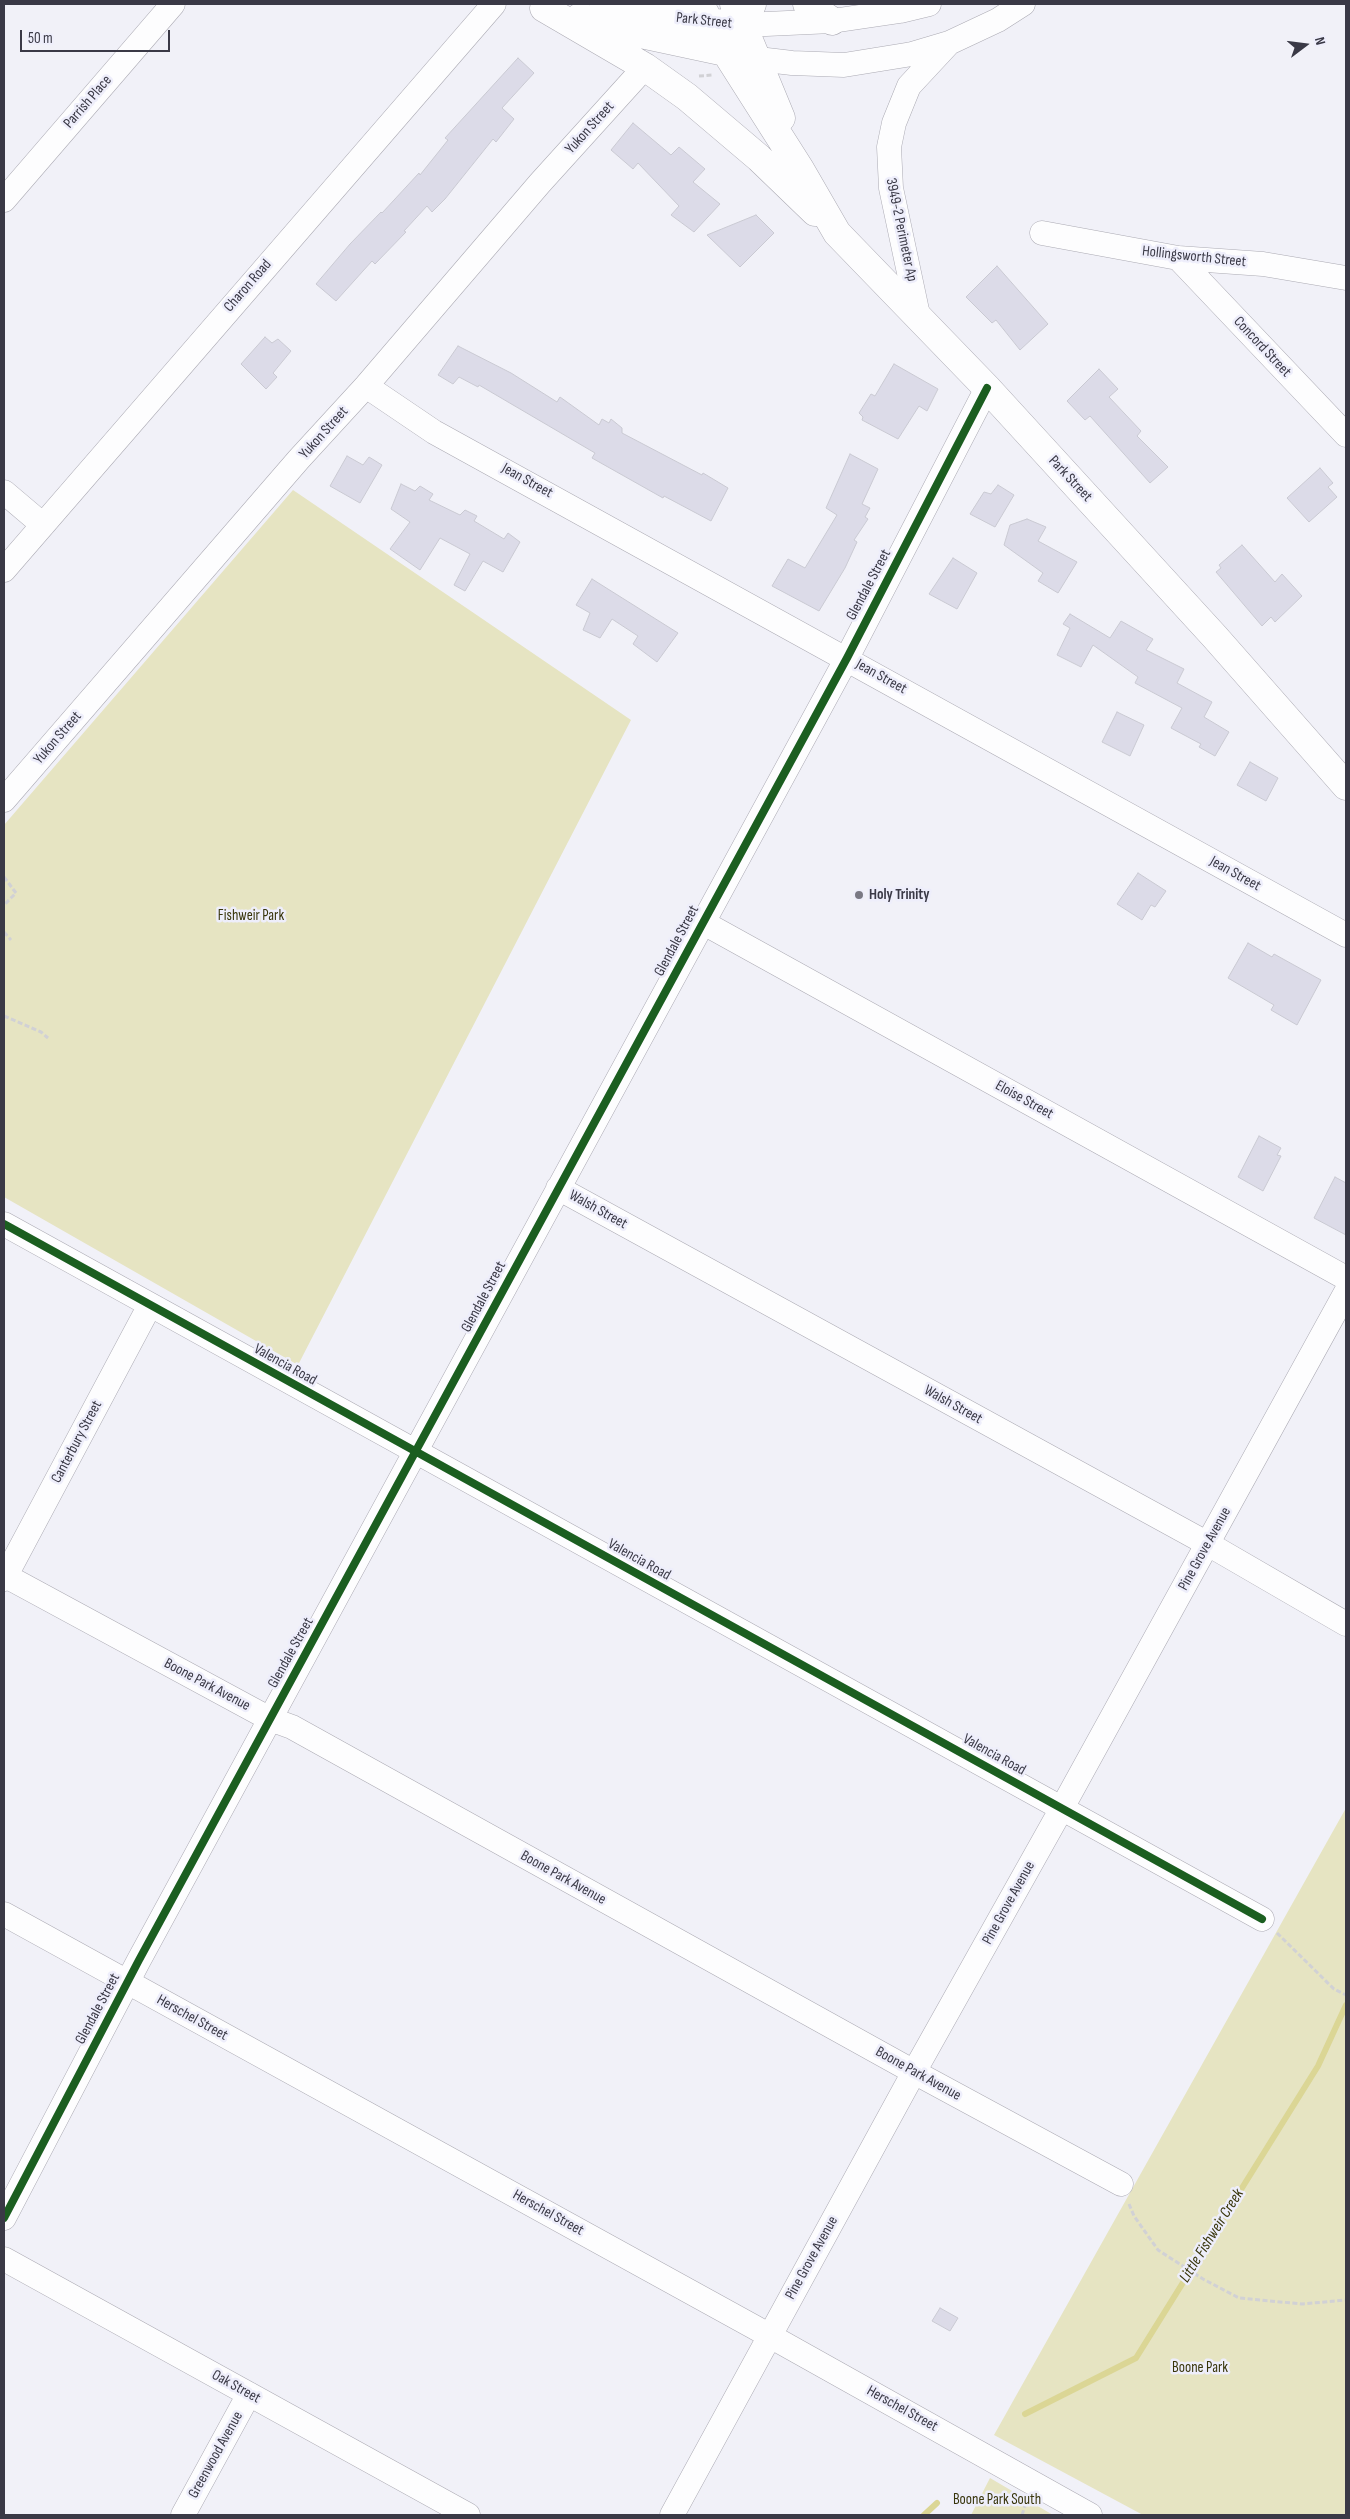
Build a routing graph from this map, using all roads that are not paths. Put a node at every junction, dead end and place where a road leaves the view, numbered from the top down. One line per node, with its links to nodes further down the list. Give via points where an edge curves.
1 (173, 4): 15 (street, Parrish Place)
2 (494, 4): 25 (street, Charon Road)
3 (807, 4): 9 (main road)
4 (929, 4): 9 (street)
5 (1023, 4): 10 (street)
6 (536, 6): 8 (main road, Park Street); 12 (main road, Park Street, via 642,34); 13 (main road)
7 (743, 11): 8 (main road, Park Street); 9 (street); 11 (main road)
8 (705, 14): 12 (main road)
9 (832, 21)
10 (949, 43): 11 (street, via 912,54 844,65); 20 (street, 3949-2 Perimeter Ap, via 909,86 894,123 889,147 891,188)
11 (758, 59): 12 (main road, Park Street); 14 (main road, Park Street)
12 (723, 63): 14 (main road, Park Street)
13 (646, 67): 16 (main road, via 759,158); 21 (street, Yukon Street, via 528,197)
14 (800, 169): 16 (main road, Park Street)
15 (4, 200)
16 (837, 233): 20 (main road, Park Street)
17 (1042, 233): 18 (street, Hollingsworth Street)
18 (1178, 258): 19 (street, Hollingsworth Street, via 1263,264); 23 (street, Concord Street)
19 (1346, 278)
20 (918, 315): 22 (main road, Park Street)
21 (366, 386): 27 (street, Jean Street, via 434,432); 29 (street, Yukon Street)
22 (987, 388): 27 (street, Glendale Street); 28 (main road, Park Street, via 1215,637)
23 (1346, 436)
24 (4, 492): 25 (street)
25 (43, 525): 26 (street, Charon Road)
26 (4, 570)
27 (847, 658): 30 (street, Glendale Street); 31 (street, Jean Street)
28 (1346, 786)
29 (4, 800)
30 (702, 922): 32 (street, Glendale Street); 34 (street, Eloise Street)
31 (1346, 935)
32 (558, 1188): 37 (street, Glendale Street); 38 (street, Walsh Street)
33 (4, 1224): 36 (street, Valencia Road)
34 (1346, 1278)
35 (1346, 1292): 38 (street, Pine Grove Avenue)
36 (150, 1305): 37 (street, Valencia Road); 39 (street, Canterbury Street)
37 (416, 1453): 41 (street, Glendale Street); 42 (street, Valencia Road)
38 (1208, 1544): 40 (street, Walsh Street); 42 (street, Pine Grove Avenue)
39 (4, 1576): 41 (street, Boone Park Avenue)
40 (1346, 1624)
41 (270, 1719): 45 (street, Glendale Street); 46 (street, Boone Park Avenue, via 292,1727)
42 (1062, 1808): 44 (street, Valencia Road); 46 (street, Pine Grove Avenue)
43 (4, 1914): 45 (street, Herschel Street)
44 (1262, 1919)
45 (127, 1983): 48 (street, Glendale Street); 50 (street, Herschel Street)
46 (914, 2072): 47 (street, Boone Park Avenue); 50 (street, Pine Grove Avenue)
47 (1121, 2184)
48 (4, 2218)
49 (4, 2259): 51 (street, Oak Street)
50 (770, 2335): 54 (street, Pine Grove Avenue); 55 (street, Herschel Street)
51 (249, 2394): 52 (street, Greenwood Avenue); 53 (street, Oak Street)
52 (183, 2515)
53 (468, 2515)
54 (672, 2515)
55 (1090, 2515)

